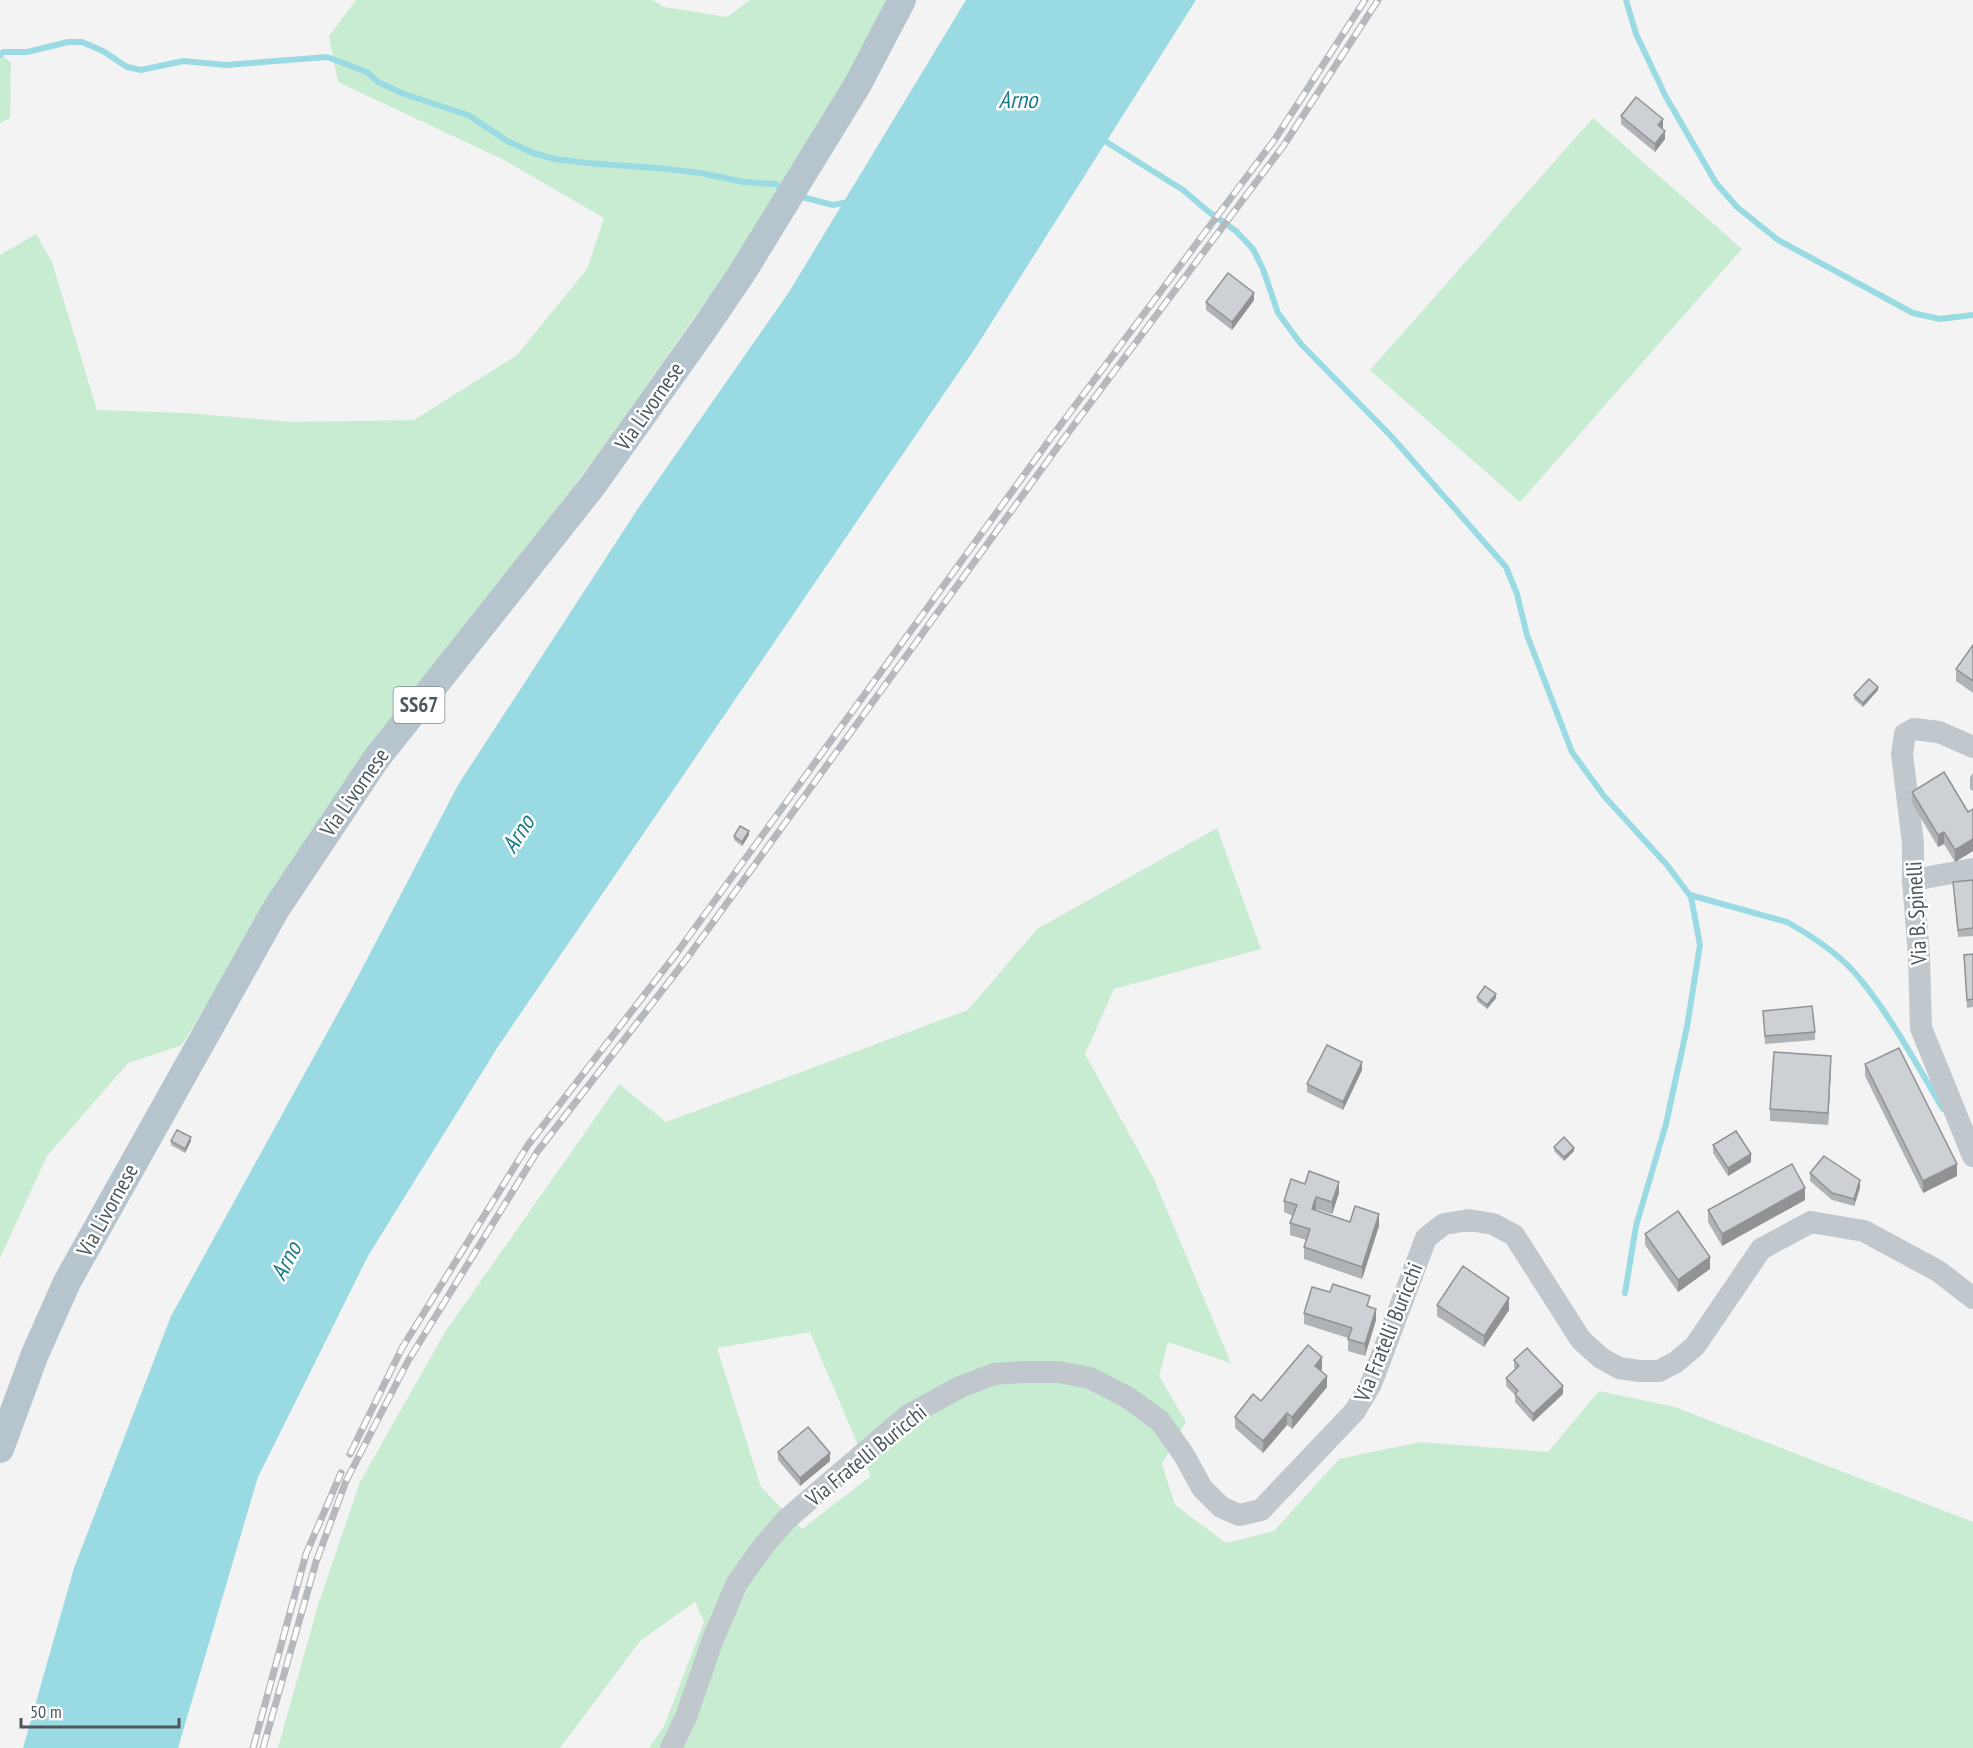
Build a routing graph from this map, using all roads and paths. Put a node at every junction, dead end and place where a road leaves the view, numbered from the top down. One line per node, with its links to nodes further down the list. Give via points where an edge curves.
1 (902, 0): 7 (main road, Via Livornese / SS67, via 858,84 710,320 594,485 376,759 276,909 67,1282)
2 (1973, 747): 4 (street, Via B. Spinelli, via 1939,732 1914,729 1905,734 1902,754 1913,843)
3 (1973, 869): 4 (street)
4 (1913, 880): 5 (street, Via B. Spinelli, via 1921,1028)
5 (1973, 1156)
6 (1973, 1298): 8 (street, Via Fratelli Buricchi, via 1938,1271 1864,1231 1811,1222 1761,1249 1689,1352 1659,1371 1639,1371 1618,1368 1581,1340 1514,1235 1493,1224 1469,1220 1444,1224 1426,1238 1371,1384 1355,1411 1261,1510 1239,1515 1221,1507 1208,1495 1160,1421 1127,1397 1090,1378 1059,1372 994,1374 960,1387 908,1416 788,1518 765,1544 737,1583 686,1718)
7 (0, 1449)
8 (670, 1748)

